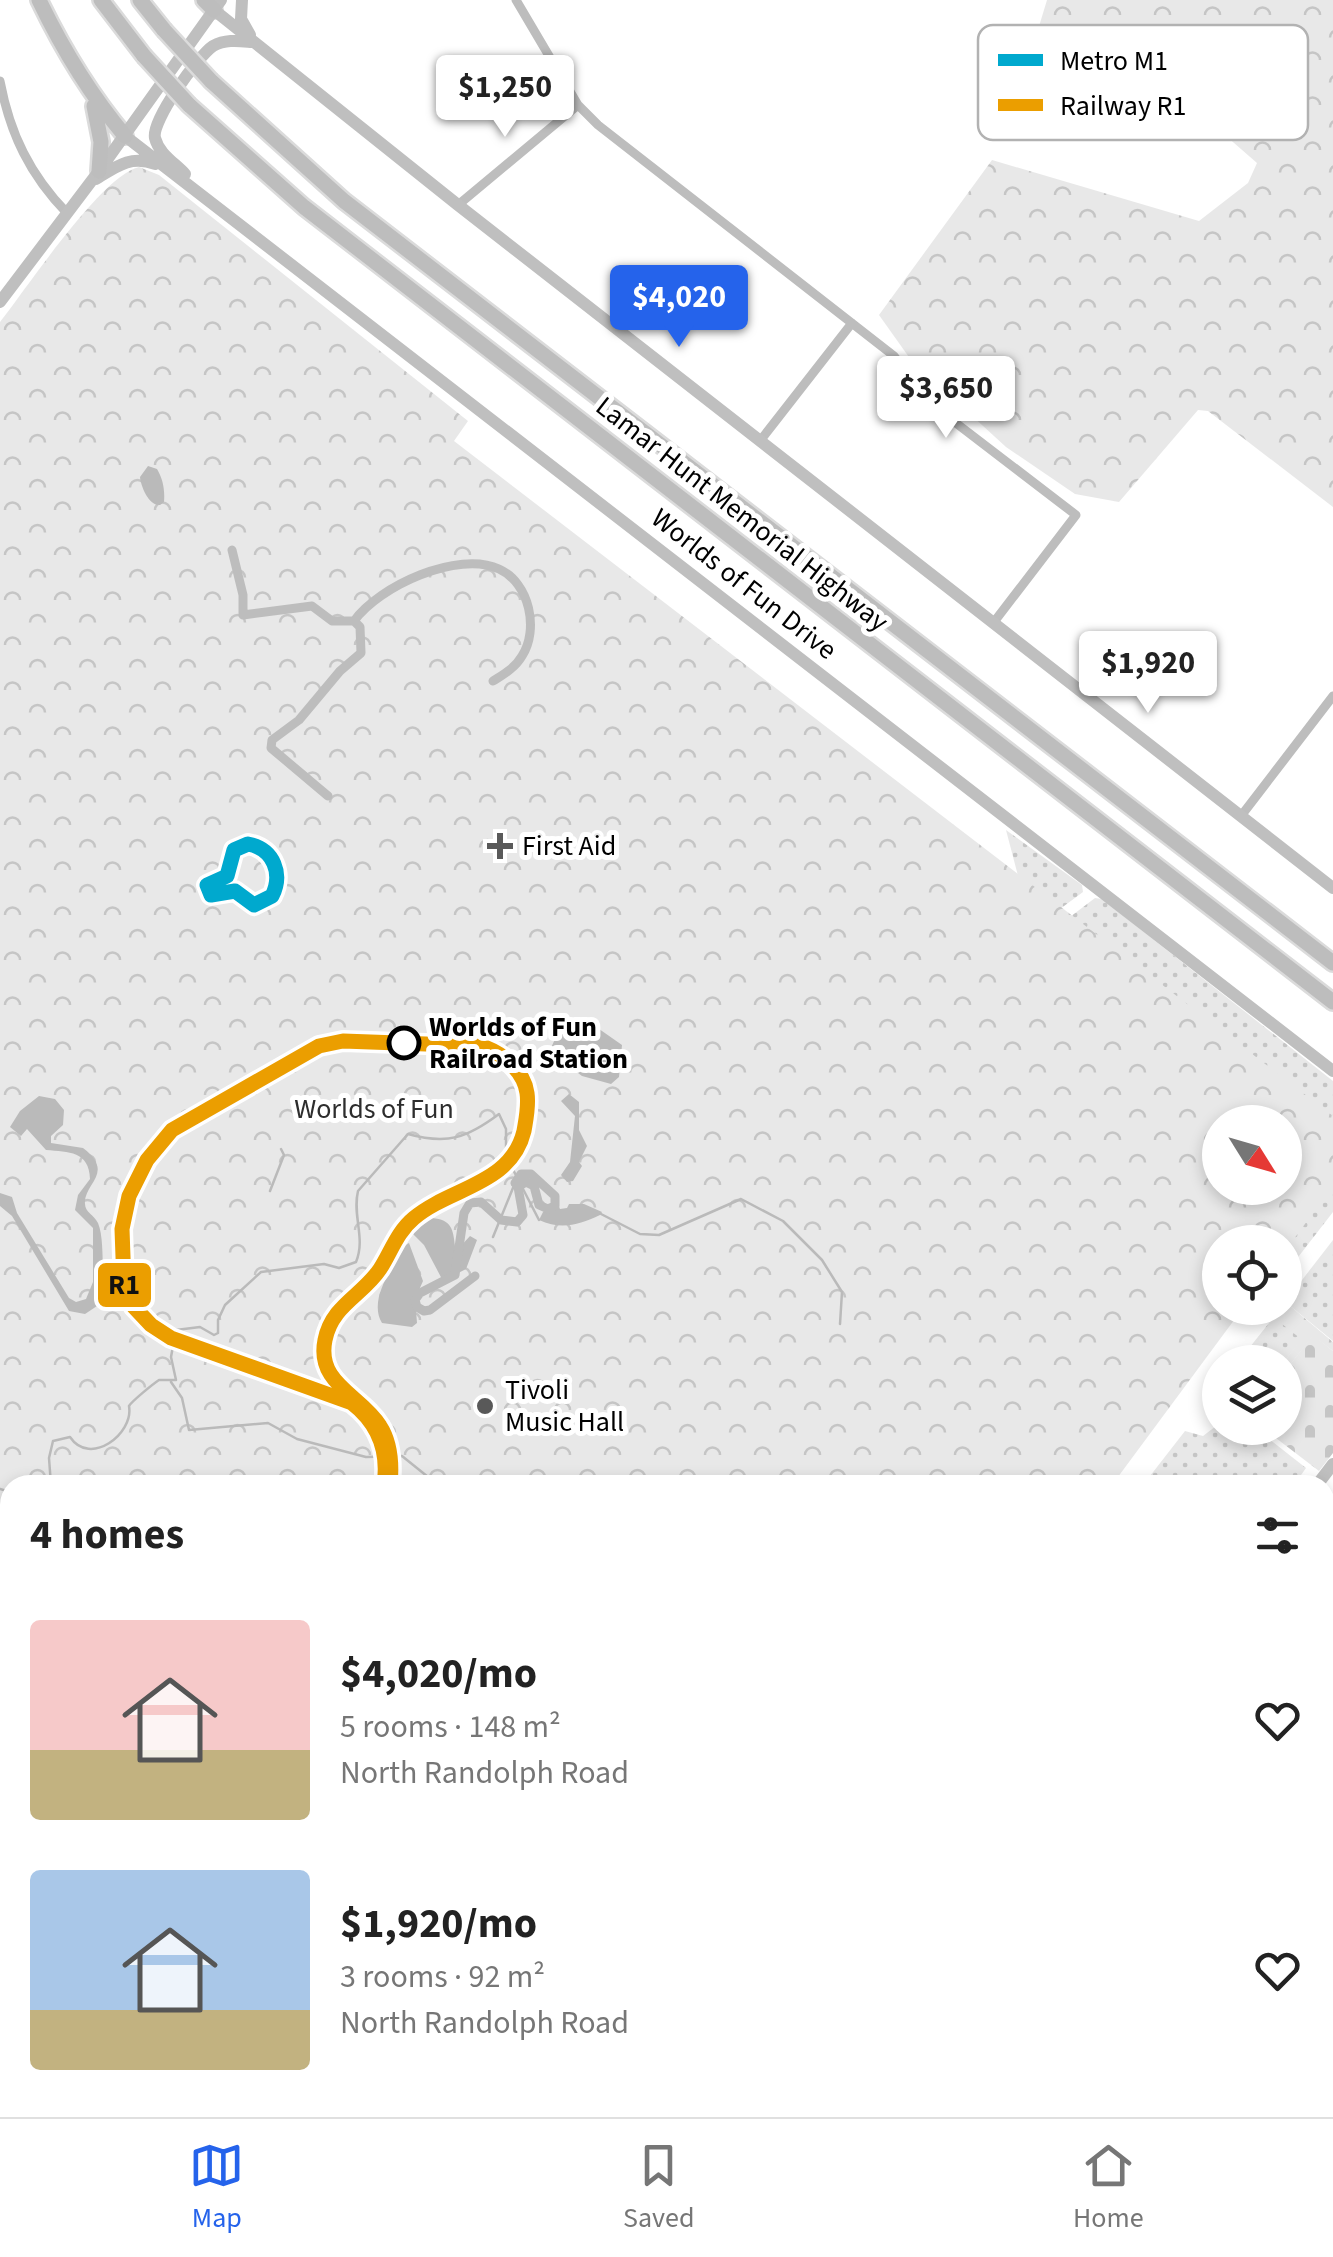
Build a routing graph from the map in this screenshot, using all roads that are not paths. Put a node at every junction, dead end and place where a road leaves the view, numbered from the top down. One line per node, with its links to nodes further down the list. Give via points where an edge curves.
1 (39, 0): 9 (highway)
2 (100, 0): 29 (highway, Lamar Hunt Memorial Highway, bridge, via 189,106 304,207)
3 (140, 0): 28 (highway, Lamar Hunt Memorial Highway, bridge, via 211,82 344,201)
4 (242, 0): 7 (main road, via 242,19)
5 (516, 0): 10 (street)
6 (213, 3): 7 (main road); 11 (main road)
7 (254, 42): 14 (main road, via 226,41 206,53 154,130 164,155); 15 (main road)
8 (0, 81): 16 (street, via 20,149)
9 (89, 93): 11 (highway); 13 (highway, via 99,120)
10 (578, 105): 15 (street); 18 (street)
11 (124, 136): 12 (main road, Worlds of Fun Drive); 13 (main road)
12 (163, 166): 13 (main road, via 125,161); 14 (main road, Worlds of Fun Drive)
13 (94, 177): 16 (main road)
14 (199, 192): 30 (main road, Worlds of Fun Drive)
15 (458, 205): 19 (main road)
16 (68, 213): 17 (main road)
17 (0, 302)
18 (852, 323): 19 (street); 22 (street, via 894,356 935,407 1076,515)
19 (760, 440): 22 (main road)
20 (232, 550): 21 (street, via 243,616 312,606 332,622)
21 (354, 620): 23 (street, via 379,597 432,570 500,569 527,599 530,636 516,664); 25 (street, via 361,653 272,740 271,748)
22 (994, 622): 26 (main road)
23 (493, 682)
24 (1333, 696): 26 (street)
25 (328, 796)
26 (1241, 816): 27 (main road)
27 (1333, 888)
28 (1333, 963)
29 (1333, 1002)
30 (1333, 1072)

